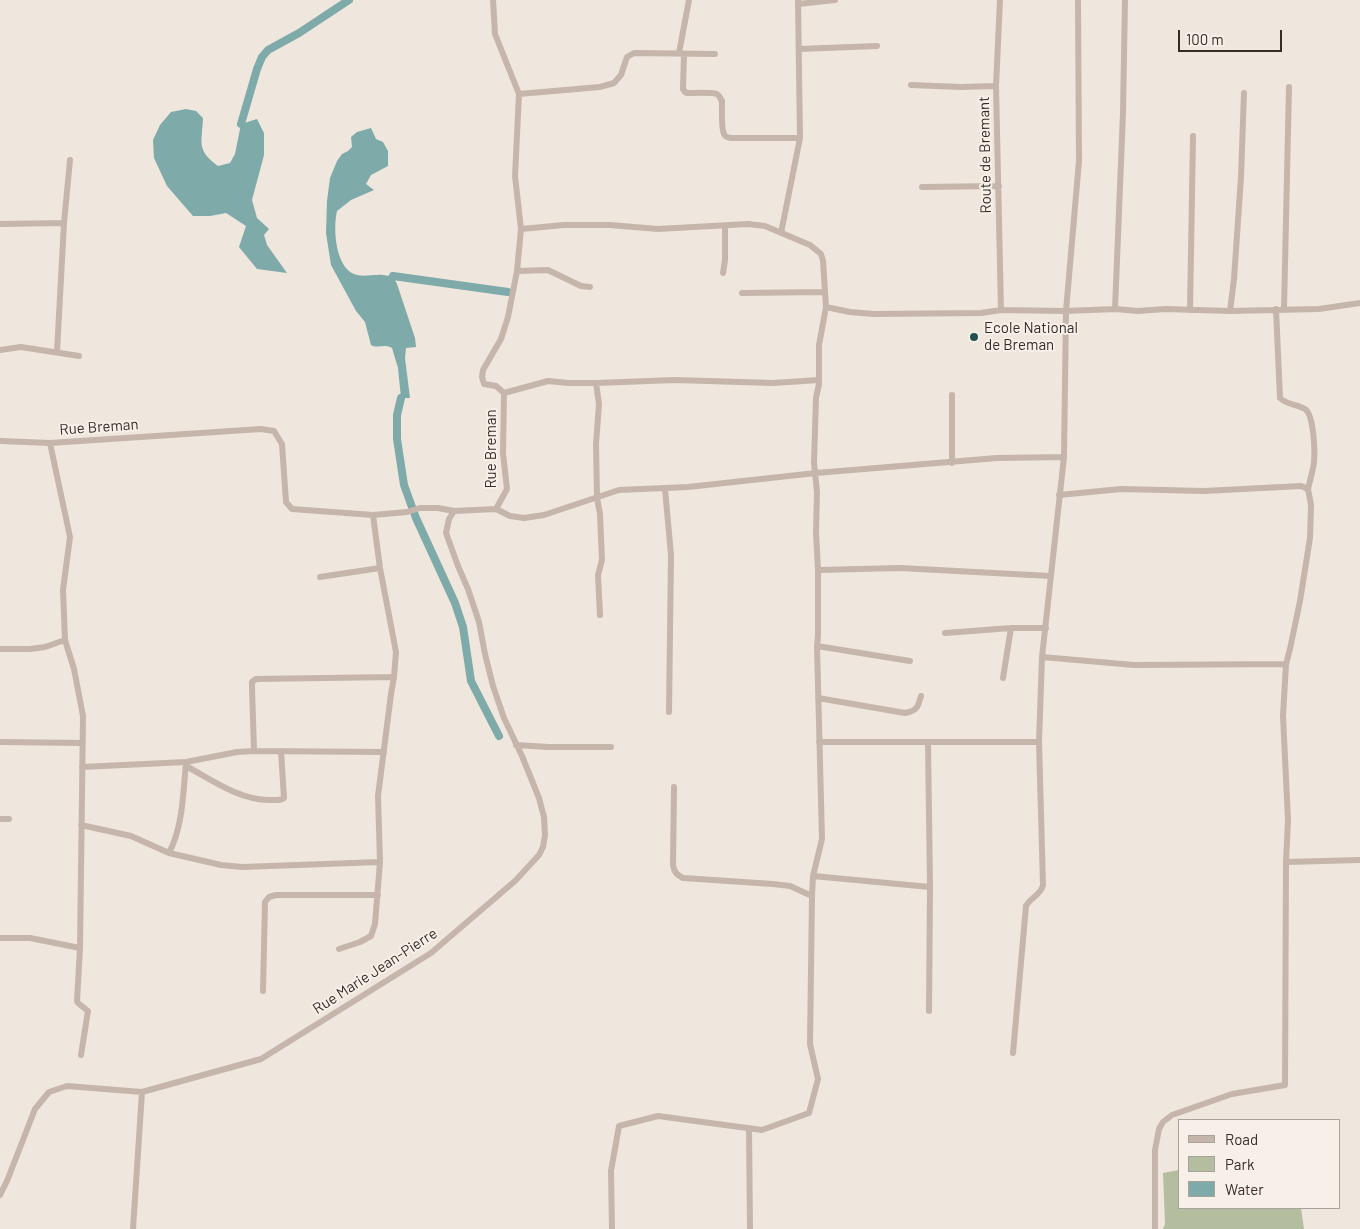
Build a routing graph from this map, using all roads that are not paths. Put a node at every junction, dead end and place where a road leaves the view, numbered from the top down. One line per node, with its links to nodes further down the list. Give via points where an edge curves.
1 (494, 0): 16 (street, Rue Breman, via 495,34)
2 (689, 0): 10 (street)
3 (835, 0): 7 (street)
4 (1000, 0): 13 (street, Route de Bremant)
5 (1078, 0): 39 (street, via 1079,162)
6 (1125, 0): 34 (street)
7 (798, 2): 9 (street)
8 (877, 46): 9 (street)
9 (799, 49): 18 (street)
10 (682, 53): 11 (street); 16 (street, via 634,53 627,57 621,75 614,83 600,87); 18 (street, via 684,92 717,94 720,97 724,135 731,138)
11 (715, 54)
12 (911, 85): 13 (street)
13 (996, 86): 21 (street, Route de Bremant)
14 (1289, 87): 36 (street)
15 (1244, 92): 40 (street)
16 (519, 94): 25 (street, Rue Breman, via 515,176)
17 (1193, 136): 38 (street)
18 (800, 138): 26 (street)
19 (70, 160): 22 (street)
20 (922, 186): 21 (street)
21 (999, 186): 37 (street, Route de Bremant)
22 (64, 223): 23 (street); 42 (street)
23 (0, 224)
24 (725, 225): 25 (street, via 658,229 564,225); 26 (street, via 765,226); 28 (street)
25 (521, 229): 27 (street, Rue Breman)
26 (782, 233): 30 (street, via 810,245 821,254)
27 (518, 271): 29 (street, via 548,270); 46 (street, Rue Breman, via 501,339 482,377 484,384 496,386)
28 (723, 273)
29 (590, 287)
30 (825, 292): 31 (street); 33 (street)
31 (742, 293)
32 (1360, 303): 36 (street, via 1319,309)
33 (826, 307): 37 (street, via 874,314); 44 (street, via 819,345)
34 (1115, 309): 38 (street); 39 (street)
35 (1276, 309): 36 (street); 40 (street); 54 (street, via 1280,398 1306,410 1313,432 1314,461)
36 (1284, 309)
37 (1001, 310): 39 (street)
38 (1190, 310): 40 (street)
39 (1066, 311): 50 (street)
40 (1230, 311)
41 (0, 350): 42 (street, via 21,347)
42 (57, 352): 43 (street)
43 (79, 356)
44 (819, 380): 45 (street); 52 (street)
45 (596, 383): 46 (street, via 548,381); 56 (street, via 599,404)
46 (504, 393): 57 (street, Rue Breman, via 506,489)
47 (952, 395): 51 (street)
48 (0, 441): 49 (street, Rue Breman)
49 (50, 443): 59 (street, Rue Breman, via 261,429 274,431 282,444 286,502 292,509); 68 (street, via 70,537 63,590)
50 (1064, 457): 51 (street, via 1014,457); 55 (street)
51 (952, 463): 52 (street)
52 (816, 473): 53 (street); 61 (street)
53 (665, 489): 56 (street, via 619,490); 78 (street, via 671,555)
54 (1308, 489): 55 (street, via 1301,486 1204,491 1121,488); 73 (street, via 1310,538)
55 (1060, 494): 62 (street)
56 (597, 498): 57 (street, via 524,518); 64 (street, via 602,560 598,575)
57 (496, 509): 58 (street, Rue Breman)
58 (454, 511): 59 (street, Rue Breman, via 420,508); 84 (street, Rue Marie Jean-Pierre, via 446,533 476,614 493,686)
59 (373, 515): 60 (street)
60 (380, 568): 63 (street); 74 (street, via 396,652)
61 (818, 570): 62 (street, via 900,568); 69 (street)
62 (1050, 576): 66 (street)
63 (320, 577)
64 (600, 615)
65 (1011, 628): 66 (street); 67 (street); 75 (street)
66 (1046, 628): 71 (street)
67 (945, 633)
68 (65, 640): 70 (street, via 38,648); 83 (street, via 83,716)
69 (817, 646): 72 (street); 77 (street)
70 (0, 648)
71 (1042, 657): 73 (street, via 1134,665); 82 (street)
72 (910, 661)
73 (1286, 664): 98 (street, via 1283,716 1288,820)
74 (394, 677): 87 (street, via 256,679 252,682); 88 (street)
75 (1003, 678)
76 (921, 696): 77 (street, via 913,712 905,713)
77 (818, 698): 80 (street)
78 (669, 712)
79 (0, 742): 83 (street)
80 (820, 742): 81 (street); 99 (street, via 822,839)
81 (928, 742): 82 (street); 100 (street)
82 (1039, 742): 108 (street, via 1043,885 1039,894 1026,906)
83 (83, 743): 90 (street)
84 (516, 745): 85 (street); 110 (street, Rue Marie Jean-Pierre, via 539,798 545,835 539,856 515,881 431,953 261,1059)
85 (611, 747)
86 (281, 750): 87 (street); 88 (street); 89 (street, via 284,798 281,800 240,795)
87 (254, 751): 89 (street)
88 (384, 752): 97 (street, via 378,796)
89 (186, 764): 90 (street); 95 (street, via 181,817)
90 (82, 767): 94 (street)
91 (674, 787): 102 (street, via 673,865 678,876 790,886)
92 (0, 818): 93 (street)
93 (9, 819)
94 (81, 824): 95 (street, via 131,836); 104 (street)
95 (169, 853): 97 (street, via 242,867)
96 (1360, 860): 98 (street)
97 (380, 862): 101 (street)
98 (1286, 862): 116 (street, via 1286,1085 1232,1094 1163,1122 1155,1150)
99 (813, 876): 100 (street); 102 (street)
100 (930, 887): 107 (street)
101 (378, 895): 105 (street, via 371,936); 106 (street, via 276,895 269,898 265,902)
102 (812, 896): 111 (street, via 810,1044 818,1079 809,1113 762,1130)
103 (0, 938): 104 (street, via 30,938)
104 (80, 948): 109 (street, via 76,1000 88,1011)
105 (339, 949)
106 (263, 991)
107 (929, 1011)
108 (1013, 1053)
109 (81, 1055)
110 (142, 1092): 112 (street, Rue Marie Jean-Pierre, via 67,1086 49,1092 35,1109); 113 (street)
111 (748, 1128): 114 (street, via 658,1116 619,1126 611,1171); 115 (street)
112 (0, 1195)
113 (133, 1229)
114 (612, 1229)
115 (750, 1229)
116 (1155, 1229)

